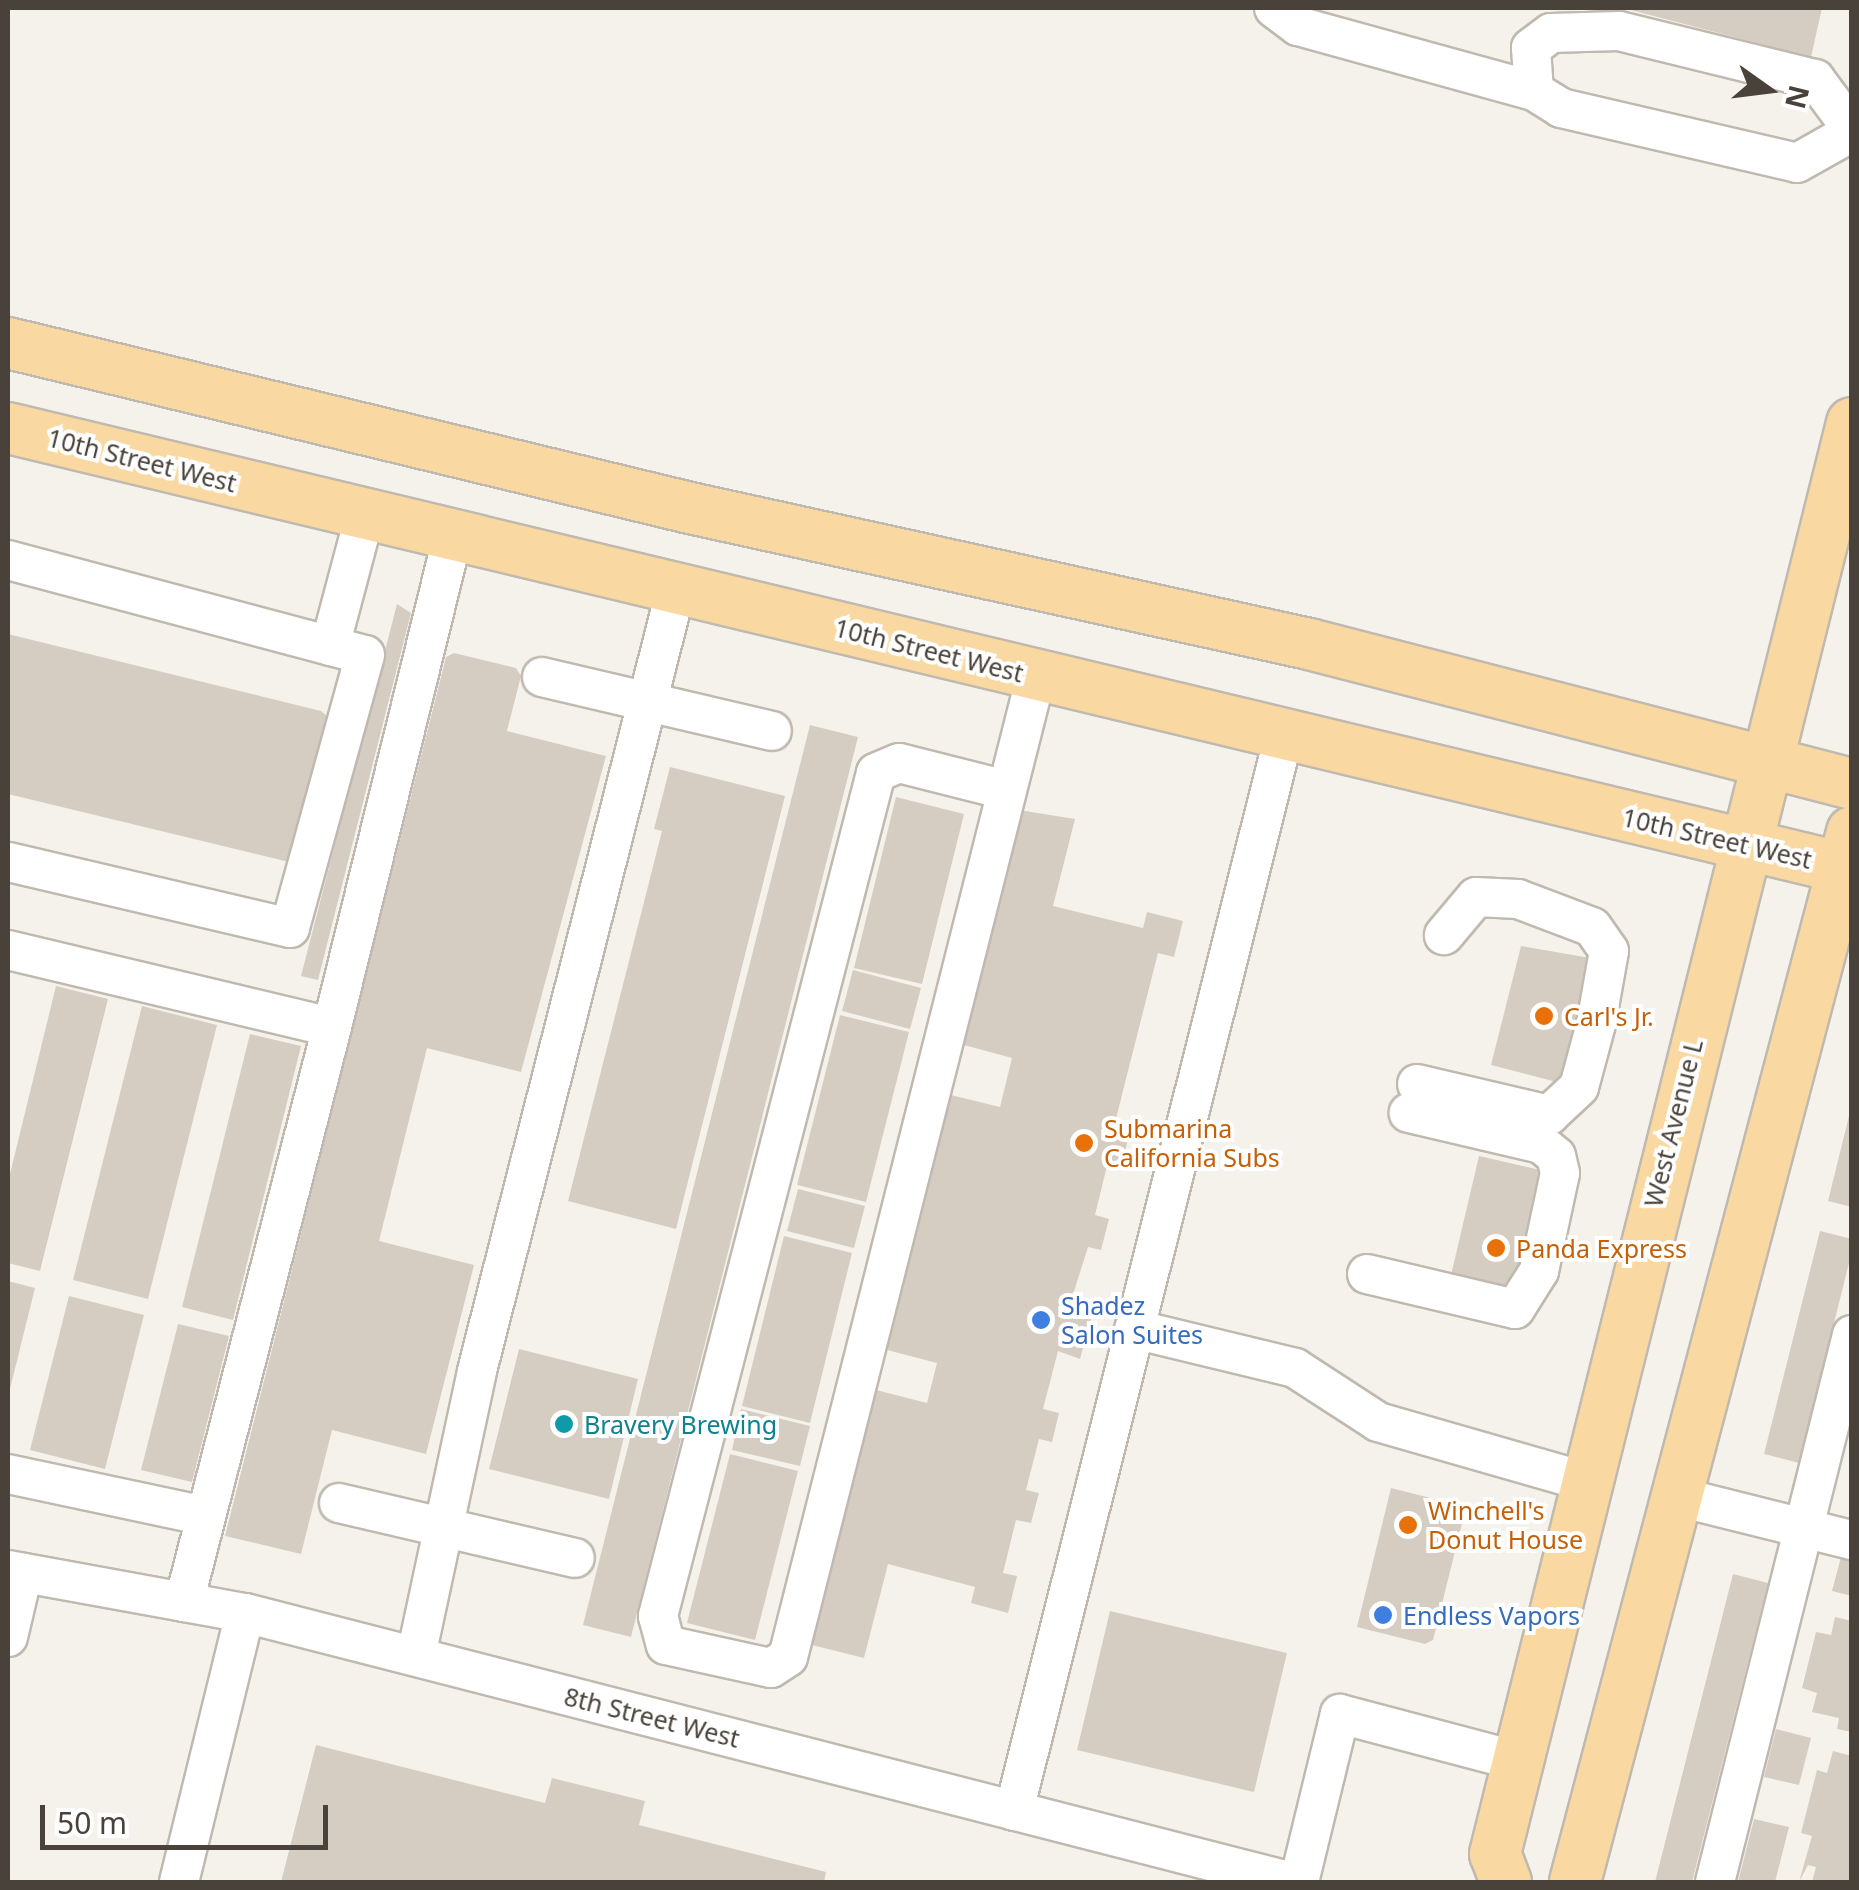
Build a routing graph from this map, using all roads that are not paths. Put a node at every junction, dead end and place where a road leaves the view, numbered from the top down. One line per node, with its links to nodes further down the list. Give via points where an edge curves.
1 (1274, 8): 3 (street, via 1298,26)
2 (1585, 18): 3 (street, via 1531,48); 4 (street, via 1815,79)
3 (1534, 91): 4 (street, via 1562,108 1797,163)
4 (1852, 130)
5 (8, 342): 18 (main road, via 690,508 1309,644)
6 (1852, 423): 18 (main road, West Avenue L)
7 (8, 428): 8 (main road, 10th Street West)
8 (364, 514): 9 (main road, 10th Street West); 12 (street)
9 (453, 535): 11 (main road, 10th Street West); 26 (street)
10 (8, 560): 12 (street)
11 (676, 588): 13 (main road, 10th Street West); 15 (street)
12 (330, 646): 23 (street, via 365,655 290,928)
13 (1036, 676): 17 (main road, 10th Street West); 20 (street)
14 (542, 677): 15 (street)
15 (650, 702): 16 (street); 35 (street)
16 (772, 732)
17 (1284, 735): 21 (main road, 10th Street West); 28 (street)
18 (1766, 762): 19 (main road); 21 (main road, West Avenue L)
19 (1852, 784)
20 (1002, 788): 20 (street, via 788,1657 772,1668 666,1644 658,1616 876,773 899,763)
21 (1742, 844): 22 (main road, 10th Street West); 31 (main road, West Avenue L)
22 (1848, 857): 32 (main road)
23 (8, 862)
24 (1444, 935): 27 (street, via 1476,898 1518,900 1592,926 1608,951 1596,1024 1579,1087 1549,1116 1413,1098 1541,1144 1556,1156 1560,1173 1539,1271 1515,1309)
25 (8, 950): 26 (street)
26 (332, 1027): 34 (street)
27 (1367, 1274)
28 (1134, 1329): 31 (street, via 1295,1368 1392,1428); 45 (street)
29 (1852, 1335): 36 (street)
30 (8, 1474): 34 (street)
31 (1584, 1481): 44 (main road, West Avenue L)
32 (1679, 1497): 36 (street); 49 (main road)
33 (339, 1503): 35 (street)
34 (206, 1516): 40 (street)
35 (443, 1527): 38 (street); 43 (street)
36 (1803, 1528): 37 (street); 50 (street)
37 (1852, 1540)
38 (576, 1558)
39 (15, 1572): 40 (street, 8th Street West); 42 (street)
40 (184, 1602): 41 (street, 8th Street West)
41 (246, 1613): 43 (street, 8th Street West); 46 (street)
42 (8, 1637)
43 (416, 1656): 45 (street, 8th Street West)
44 (1518, 1761): 47 (street, via 1340,1714); 48 (main road, West Avenue L, via 1494,1854)
45 (1014, 1811): 47 (street, 8th Street West)
46 (179, 1882)
47 (1296, 1882)
48 (1506, 1882)
49 (1575, 1882)
50 (1714, 1882)

